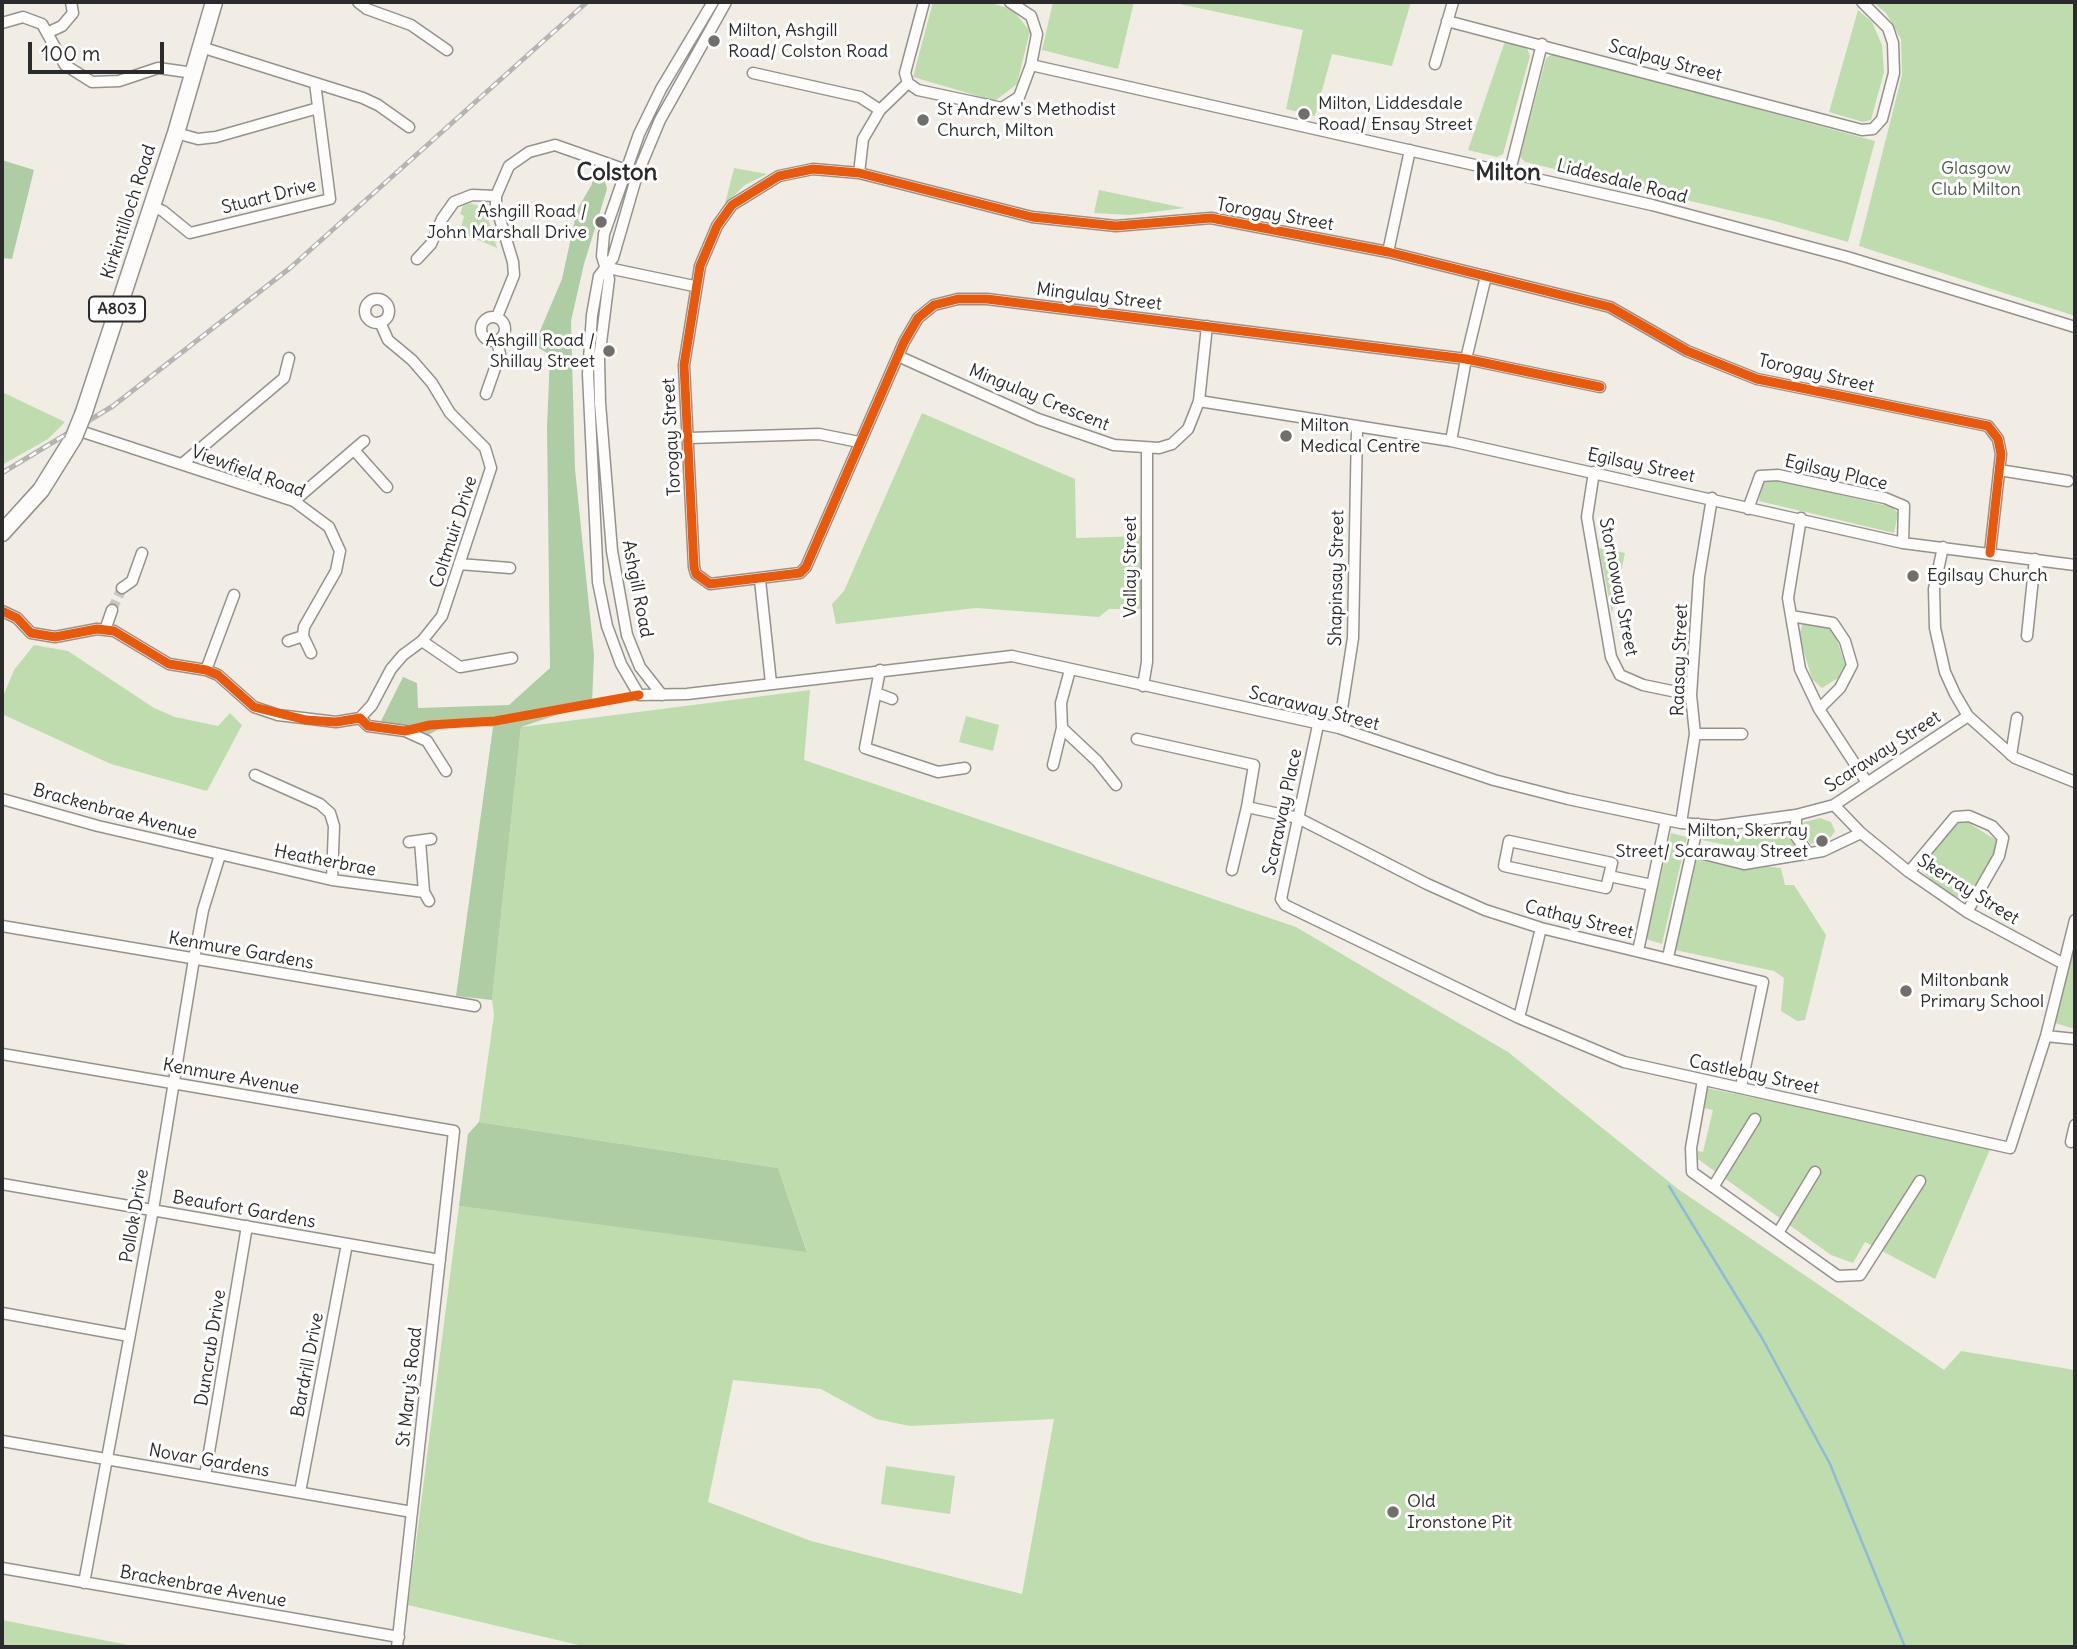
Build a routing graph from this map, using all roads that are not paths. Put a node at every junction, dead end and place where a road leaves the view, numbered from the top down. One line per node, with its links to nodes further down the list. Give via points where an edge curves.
1 (71, 2): 12 (street, via 73,13)
2 (214, 2): 14 (main road, Kirkintilloch Road / A803)
3 (358, 2): 15 (street, via 411,25)
4 (713, 2): 27 (street, Ashgill Road, via 661,89)
5 (726, 2): 34 (street, Ashgill Road, via 660,120)
6 (924, 2): 21 (street, via 905,73)
7 (1010, 2): 17 (street, via 1035,22)
8 (1452, 2): 10 (street)
9 (1862, 2): 13 (street, Scalpay Street, via 1880,18 1893,43 1894,73 1882,120 1873,129 1862,130)
10 (1447, 21): 13 (street, Scalpay Street); 16 (street)
11 (2, 23): 12 (street, via 23,17)
12 (50, 32): 18 (street, via 65,65 92,82 119,81 158,68)
13 (1542, 44): 28 (street)
14 (201, 47): 18 (main road, Kirkintilloch Road / A803); 20 (street)
15 (447, 50)
16 (1435, 64)
17 (1031, 65): 21 (street, via 1020,97 1002,108 918,90); 26 (street, Liddesdale Road)
18 (194, 73): 25 (main road, Kirkintilloch Road / A803)
19 (753, 73): 23 (street, via 860,97)
20 (315, 83): 22 (street, Stuart Drive); 24 (street, via 378,105)
21 (908, 83): 23 (street)
22 (318, 108): 25 (street, via 216,137 198,139); 31 (street, Stuart Drive, via 330,199 190,233)
23 (880, 110): 29 (street, via 863,139)
24 (409, 127)
25 (176, 133): 31 (main road, Kirkintilloch Road / A803)
26 (1410, 150): 28 (street, Liddesdale Road); 32 (street)
27 (626, 170): 30 (street, via 568,148 542,147 509,166); 34 (street, Ashgill Road, via 604,234 602,256)
28 (1510, 171): 40 (street, Liddesdale Road, via 1847,257)
29 (859, 173): 32 (street, Torogay Street, via 1032,217 1116,226 1211,218); 36 (street, Torogay Street, via 813,169 779,176 746,194 717,226)
30 (496, 196): 33 (street, via 472,195 454,202); 37 (street, via 514,275)
31 (151, 206): 51 (main road, Kirkintilloch Road / A803, bridge)
32 (1388, 252): 35 (street, Torogay Street)
33 (417, 259)
34 (607, 268): 36 (street); 95 (street, Ashgill Road, via 599,359 612,551 627,635 640,667); 95 (street, Ashgill Road, via 599,276 595,298 588,374 598,582 621,664 639,695)
35 (1486, 276): 44 (street); 59 (street, Torogay Street, via 1609,307 1687,351 1756,379 1988,426 1999,446)
36 (694, 286): 52 (street, Torogay Street, via 684,365)
37 (497, 317): 41 (street, via 506,329); 41 (street, via 485,320 481,331 489,340)
38 (380, 322): 73 (street, Coltmuir Drive, via 388,340 432,383 450,413 485,448 489,458 489,480)
39 (1207, 326): 42 (street, Mingulay Street, via 958,299 934,305 918,318); 44 (street, Mingulay Street); 49 (street, Mingulay Crescent)
40 (2075, 327)
41 (497, 340): 48 (street, via 500,354)
42 (898, 356): 55 (street, Mingulay Street); 56 (street, Mingulay Crescent, via 1038,419 1114,445)
43 (289, 358): 45 (street)
44 (1466, 359): 47 (street, Mingulay Street); 54 (street)
45 (284, 378): 46 (street); 58 (street)
46 (298, 380)
47 (1600, 387)
48 (486, 394)
49 (1199, 401): 50 (street, Egilsay Street); 56 (street, Mingulay Crescent, via 1188,429 1172,444)
50 (1357, 428): 54 (street, Egilsay Street); 104 (street, Shapinsay Street, via 1353,638)
51 (77, 433): 58 (street, Viewfield Road); 67 (main road, Kirkintilloch Road / A803, via 41,490)
52 (689, 438): 55 (street, via 819,434); 76 (street, Torogay Street, via 696,574 710,584)
53 (364, 441): 57 (street)
54 (1451, 441): 60 (street, Egilsay Street)
55 (859, 442): 76 (street, Mingulay Street, via 806,567 793,576)
56 (1147, 448): 93 (street, Vallay Street, via 1147,662)
57 (354, 450): 62 (street); 64 (street)
58 (182, 464): 64 (street, Viewfield Road)
59 (1999, 470): 61 (street); 70 (street, Torogay Street)
60 (1594, 472): 63 (street, Egilsay Street); 96 (street, Stornoway Street, via 1587,517 1611,657 1620,675)
61 (2068, 481)
62 (387, 487)
63 (1712, 498): 65 (street, Egilsay Street); 96 (street, Raasay Street, via 1699,577)
64 (294, 501): 83 (street, Viewfield Road, via 329,527 340,551 336,571 306,621)
65 (1748, 509): 66 (street, Egilsay Street); 68 (street, Egilsay Place, via 1760,476 1885,498 1904,506)
66 (1801, 518): 68 (street, Egilsay Street); 81 (street, via 1788,598)
67 (2, 533)
68 (1903, 543): 69 (street, Egilsay Street)
69 (1943, 547): 70 (street, Egilsay Street); 99 (street, via 1934,589 1935,628 1945,672)
70 (1990, 553): 72 (street, Egilsay Street)
71 (142, 554): 77 (street, via 132,581)
72 (2035, 559): 74 (street, Egilsay Street); 84 (street)
73 (459, 564): 75 (street); 86 (street, Coltmuir Drive, via 442,616)
74 (2075, 565)
75 (510, 568)
76 (760, 580): 92 (street)
77 (122, 588)
78 (234, 595): 89 (street)
79 (112, 610): 82 (street)
80 (2, 611): 82 (street, via 32,633 55,637)
81 (1791, 616): 98 (street, via 1800,669); 98 (street, via 1833,623 1852,664 1840,688)
82 (105, 630): 89 (street, via 169,664)
83 (303, 636): 85 (street); 87 (street)
84 (2027, 636)
85 (288, 641)
86 (422, 641): 88 (street, via 460,667); 100 (street, Coltmuir Drive, via 397,662)
87 (311, 653)
88 (512, 658)
89 (206, 670): 100 (street, via 254,707 278,715 336,722)
90 (880, 670): 91 (street, Scaraway Street, via 1004,656); 92 (street, Scaraway Street); 94 (street)
91 (1070, 670): 93 (street, Scaraway Street); 103 (street, via 1061,703)
92 (771, 683): 95 (street, Scaraway Street)
93 (1143, 686): 102 (street, Scaraway Street)
94 (876, 693): 97 (street); 110 (street, via 865,748 938,772)
95 (662, 695)
96 (1691, 695): 105 (street, Raasay Street)
97 (892, 699)
98 (1819, 709): 113 (street)
99 (1968, 716): 108 (street); 113 (street, Scaraway Street)
100 (360, 718): 111 (street, via 368,726 405,731 427,741)
101 (2017, 718): 108 (street)
102 (1318, 724): 104 (street, Scaraway Street); 120 (street, Scaraway Place)
103 (1062, 727): 109 (street); 115 (street)
104 (1339, 728): 121 (street, Scaraway Street, via 1494,780)
105 (1695, 734): 106 (street); 122 (street, Raasay Street)
106 (1742, 734)
107 (1137, 739): 118 (street, via 1254,765)
108 (2011, 755): 114 (street)
109 (1053, 765)
110 (965, 768)
111 (446, 771)
112 (258, 779): 132 (street, via 320,804 330,813 334,826)
113 (1866, 781): 117 (street, Scaraway Street)
114 (2075, 782)
115 (1116, 785)
116 (2, 799): 128 (street, Brackenbrae Avenue)
117 (1834, 805): 119 (street, Scaraway Street); 124 (street, Skerray Street)
118 (1247, 807): 120 (street, Cathay Street); 129 (street)
119 (1796, 815): 123 (street, Scaraway Street, via 1716,826); 127 (street, via 1796,836)
120 (1298, 818): 134 (street, Scaraway Place, via 1281,899); 138 (street, Cathay Street, via 1427,884)
121 (1666, 820): 122 (street, Scaraway Street); 133 (street)
122 (1681, 823): 123 (street, Scaraway Street)
123 (1698, 824): 126 (street)
124 (1861, 833): 127 (street, via 1832,848); 130 (street, Skerray Street)
125 (420, 841): 132 (street, Heatherbrae, via 427,896)
126 (1692, 851): 127 (street, via 1744,864); 140 (street)
127 (1808, 853)
128 (220, 855): 132 (street, Heatherbrae); 141 (street, Pollok Drive)
129 (1232, 870)
130 (1909, 872): 135 (street, Skerray Street); 135 (street, via 1955,817 1969,816 1992,826 2003,838 1999,856)
131 (1609, 876): 131 (street, via 1606,888 1504,866 1509,841 1612,863); 133 (street)
132 (332, 880)
133 (1652, 885): 139 (street)
134 (1285, 905): 144 (street, Castlebay Street)
135 (1968, 912): 142 (street, Skerray Street)
136 (2075, 920): 142 (street, Castlebay Street)
137 (2, 926): 141 (street, Kenmure Gardens)
138 (1541, 928): 139 (street, Cathay Street); 144 (street)
139 (1638, 951): 140 (street, Cathay Street)
140 (1668, 957): 150 (street, Cathay Street, via 1763,982)
141 (194, 959): 143 (street, Kenmure Gardens); 149 (street, Pollok Drive)
142 (2064, 964): 145 (street, Castlebay Street)
143 (475, 1006)
144 (1519, 1018): 148 (street, Castlebay Street, via 1624,1062)
145 (2046, 1036): 146 (street); 150 (street, Castlebay Street, via 2010,1148)
146 (2075, 1039)
147 (2, 1054): 149 (street, Kenmure Avenue)
148 (1703, 1080): 150 (street, Castlebay Street); 158 (street, via 1691,1149 1692,1172)
149 (174, 1083): 153 (street, Kenmure Avenue); 159 (street, Pollok Drive)
150 (1741, 1087)
151 (1755, 1119): 158 (street)
152 (2075, 1125): 154 (street)
153 (454, 1131): 163 (street, St Mary's Road)
154 (2071, 1142)
155 (1815, 1172): 161 (street)
156 (1920, 1181): 161 (street, via 1860,1275 1838,1276)
157 (2, 1184): 159 (street, Beaufort Gardens)
158 (1713, 1187): 161 (street)
159 (152, 1210): 160 (street, Beaufort Gardens); 165 (street, Pollok Drive)
160 (247, 1226): 162 (street, Beaufort Gardens); 168 (street, Duncrub Drive)
161 (1778, 1233)
162 (346, 1244): 163 (street, Beaufort Gardens); 169 (street, Bardrill Drive)
163 (440, 1260): 170 (street, St Mary's Road)
164 (2, 1312): 165 (street)
165 (129, 1336): 167 (street, Pollok Drive)
166 (2, 1441): 167 (street, Novar Gardens)
167 (106, 1459): 168 (street, Novar Gardens); 172 (street, Pollok Drive)
168 (205, 1476): 169 (street, Novar Gardens)
169 (300, 1492): 170 (street, Novar Gardens)
170 (412, 1512): 173 (street, St Mary's Road)
171 (2, 1568): 172 (street, Brackenbrae Avenue)
172 (85, 1583): 173 (street, Brackenbrae Avenue)
173 (398, 1642)

